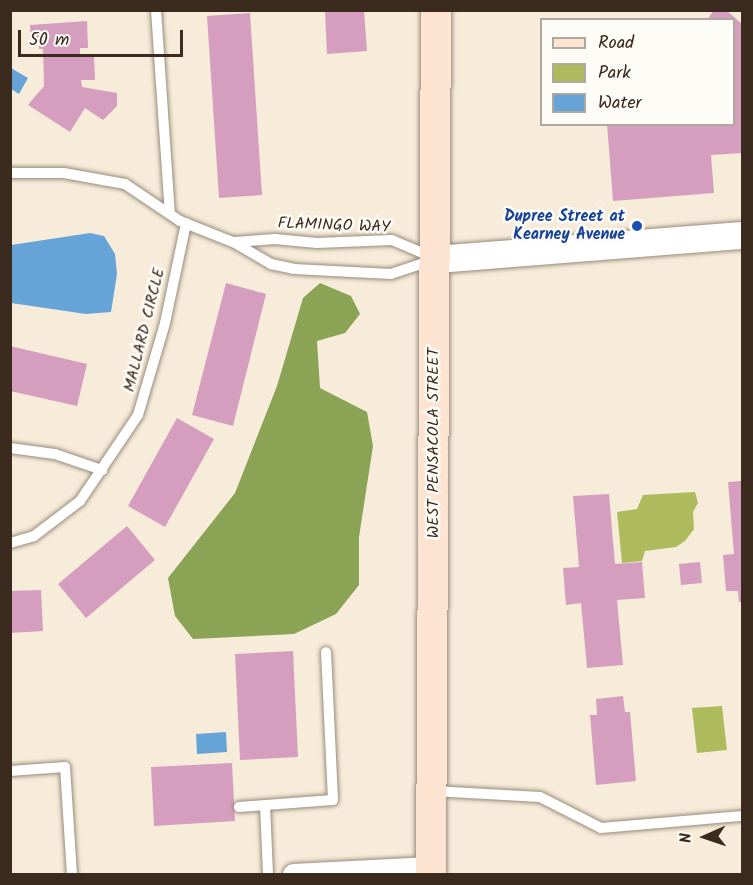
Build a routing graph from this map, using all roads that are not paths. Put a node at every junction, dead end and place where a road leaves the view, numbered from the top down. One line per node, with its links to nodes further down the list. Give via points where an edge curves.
1 (156, 10): 4 (lane)
2 (436, 10): 8 (main road, WEST PENSACOLA STREET)
3 (10, 173): 4 (lane, FLAMINGO WAY, via 64,173 125,184)
4 (170, 214): 5 (lane, FLAMINGO WAY)
5 (186, 223): 7 (lane, FLAMINGO WAY); 10 (lane, MALLARD CIRCLE, via 153,372 138,415)
6 (742, 235): 8 (street)
7 (235, 243): 8 (lane, FLAMINGO WAY, via 275,239 317,243 392,240); 8 (lane, FLAMINGO WAY, via 271,264 340,274 392,274)
8 (436, 259): 14 (main road, WEST PENSACOLA STREET)
9 (10, 448): 10 (lane, via 55,454)
10 (102, 470): 11 (lane, MALLARD CIRCLE, via 80,501 58,521 34,536)
11 (10, 543)
12 (326, 652): 15 (lane, via 333,800)
13 (10, 771): 19 (lane, via 65,767)
14 (432, 791): 17 (lane, via 540,797 601,828); 18 (main road, WEST PENSACOLA STREET)
15 (265, 805): 16 (lane); 20 (lane)
16 (239, 807)
17 (742, 816)
18 (431, 871): 21 (street)
19 (72, 874)
20 (268, 874)
21 (293, 874)

